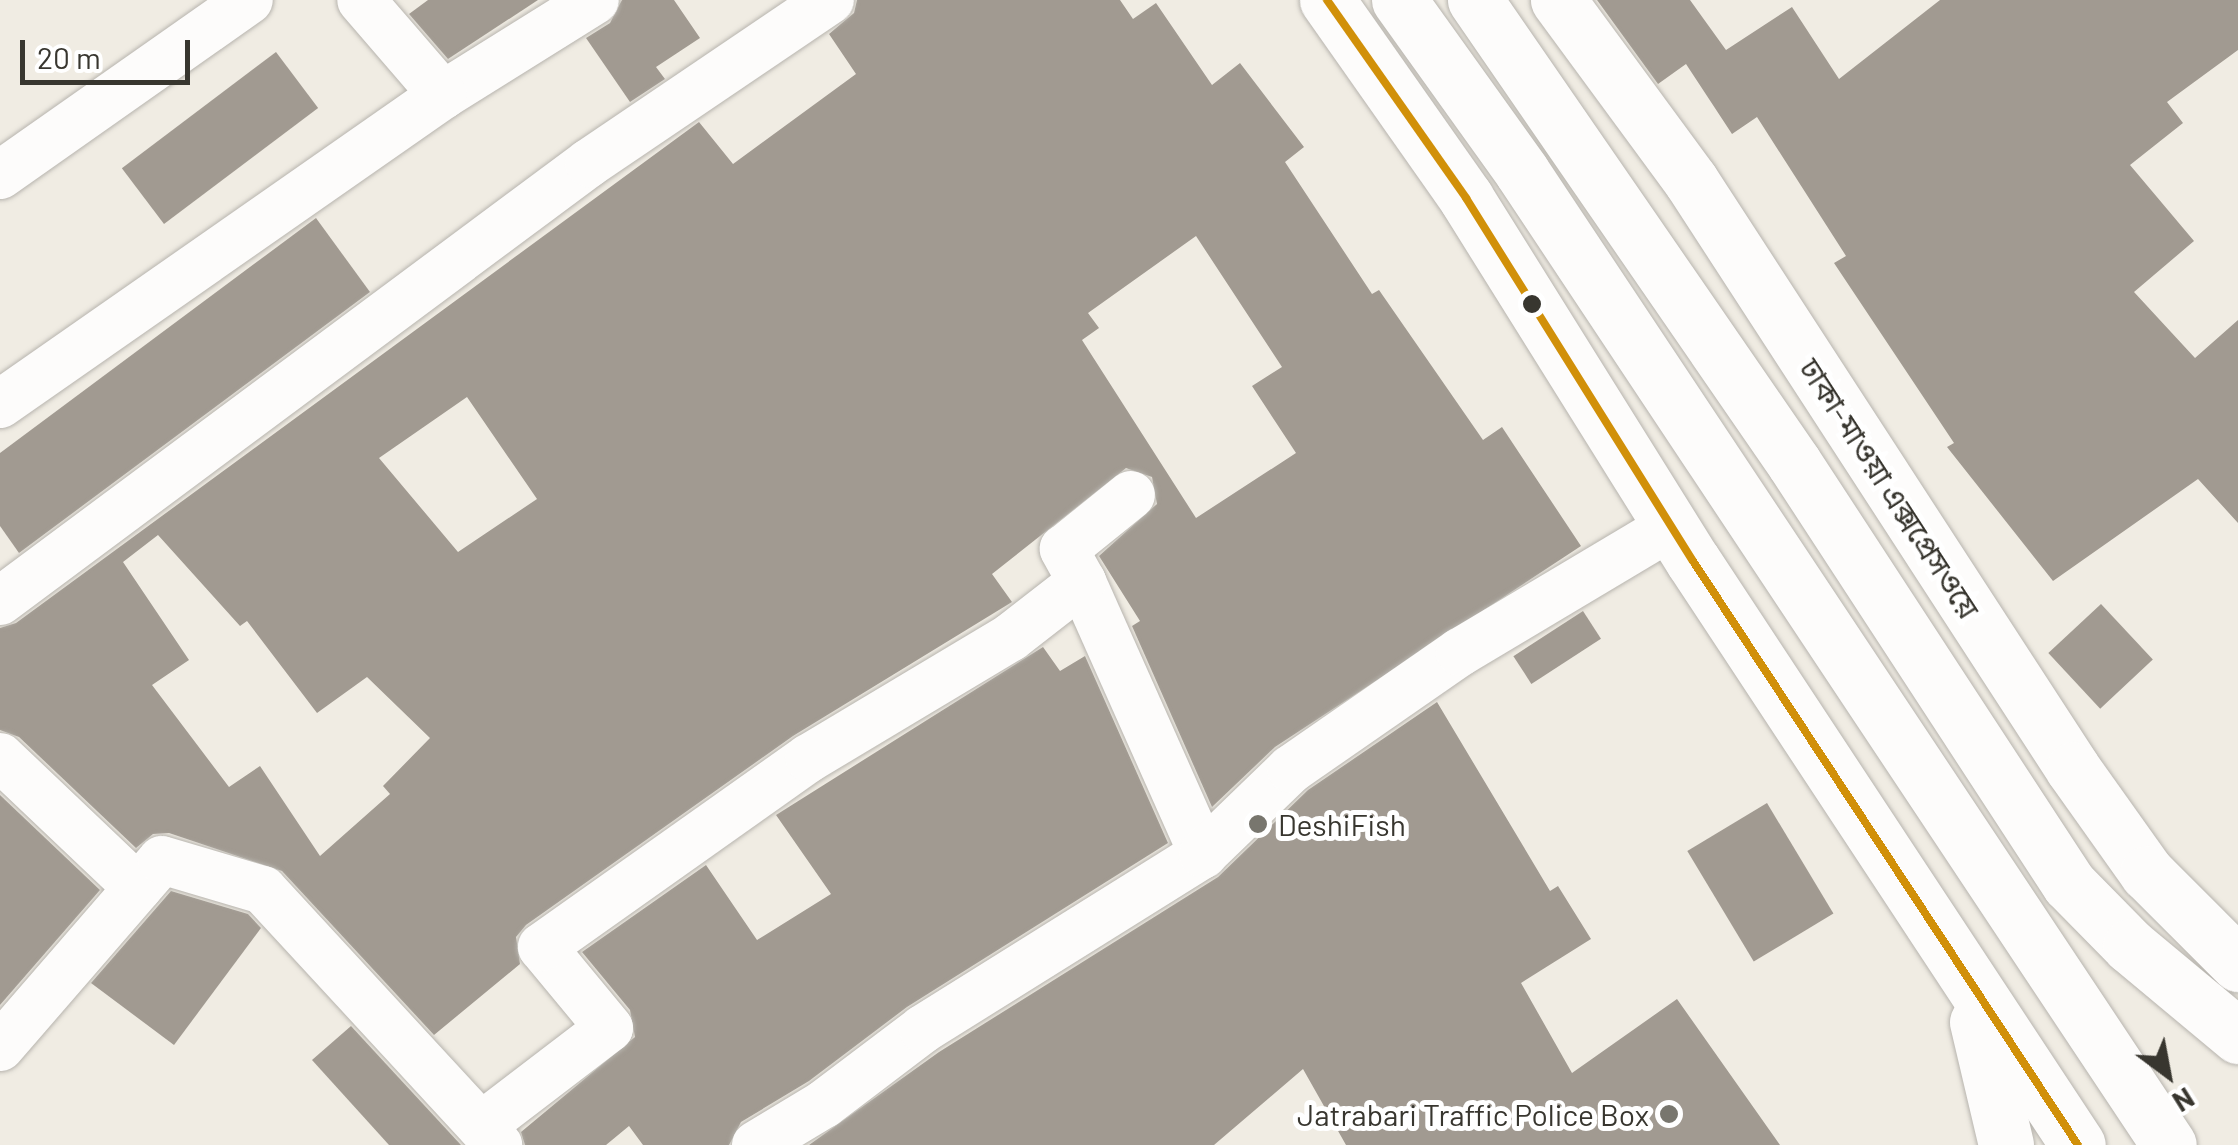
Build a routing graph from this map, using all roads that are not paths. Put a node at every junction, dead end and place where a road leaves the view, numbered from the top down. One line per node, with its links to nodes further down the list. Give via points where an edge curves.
1 (248, 0): 10 (street)
2 (361, 0): 9 (street)
3 (595, 0): 9 (street)
4 (830, 0): 15 (street, via 588,163)
5 (1327, 0): 13 (main road, via 1466,198)
6 (1399, 0): 27 (main road, via 1522,172)
7 (1475, 0): 21 (main road, via 1794,464 2069,884 2130,946)
8 (1558, 0): 20 (main road, ঢাকা-মাওয়া এক্সপ্রেসওয়ে, via 1691,181 2073,770 2147,873)
9 (443, 96): 11 (street)
10 (0, 175)
11 (0, 404)
12 (1130, 495): 14 (street, via 1064,549)
13 (1671, 526): 17 (street, via 1460,652 1290,769); 19 (main road)
14 (1082, 582): 17 (street); 23 (street, via 1011,637 809,758 542,947 609,1028)
15 (0, 601)
16 (0, 758): 18 (street)
17 (1204, 854): 24 (street, via 923,1029 824,1104)
18 (138, 888): 22 (street); 23 (street, via 162,860 263,890)
19 (1954, 960): 25 (main road, via 1988,1054); 26 (main road)
20 (2238, 964)
21 (2238, 1036)
22 (0, 1047)
23 (490, 1136)
24 (756, 1145)
25 (2006, 1145)
26 (2078, 1145)
27 (2169, 1145)

